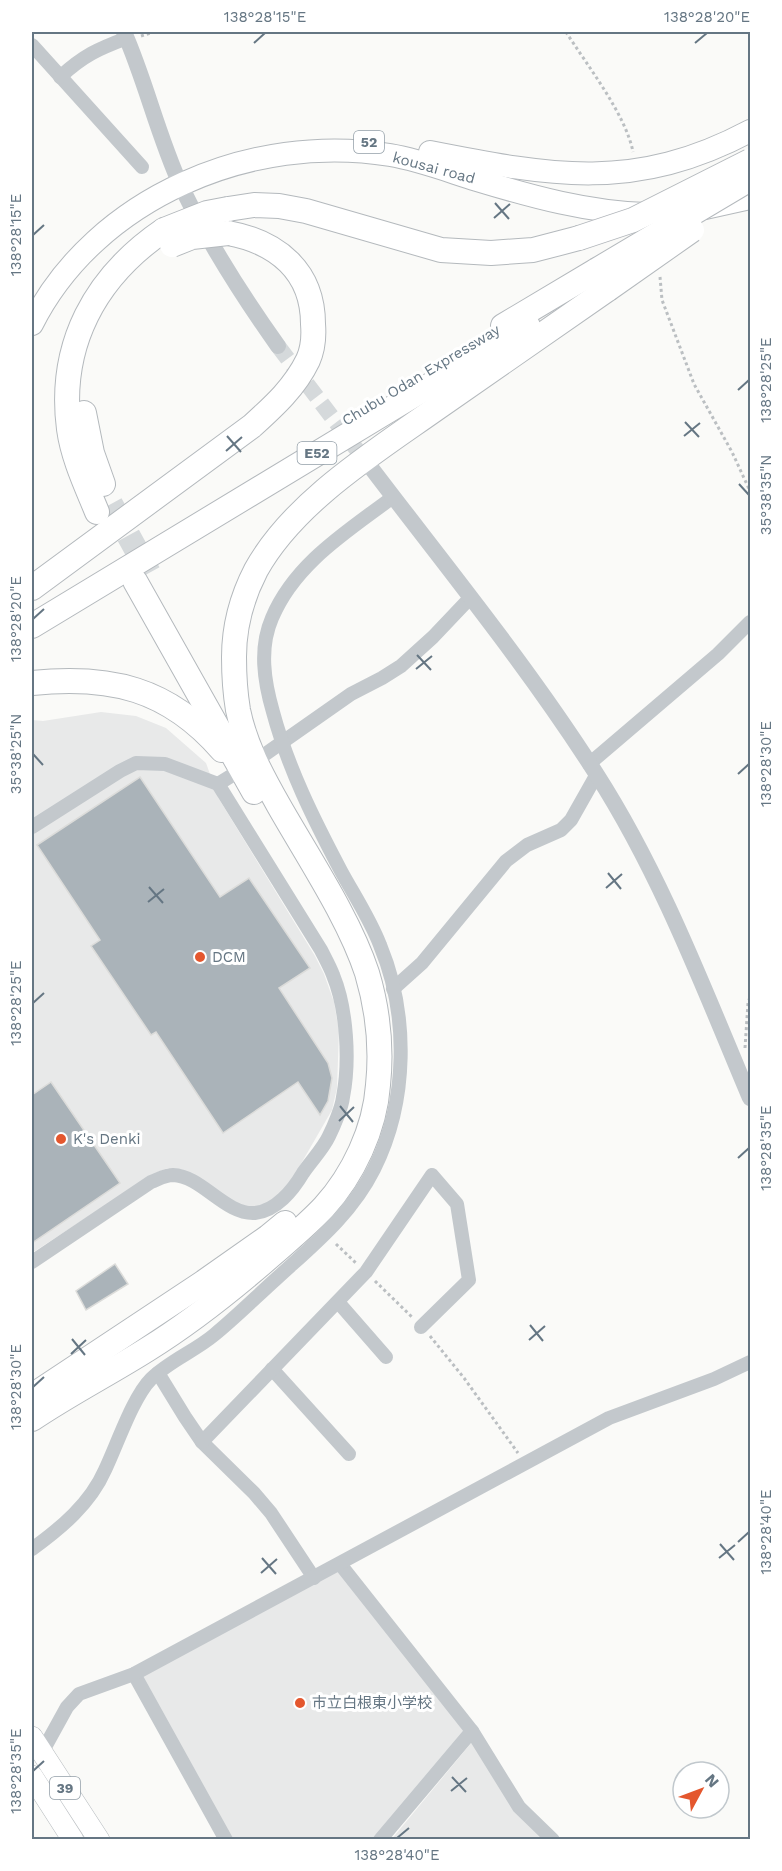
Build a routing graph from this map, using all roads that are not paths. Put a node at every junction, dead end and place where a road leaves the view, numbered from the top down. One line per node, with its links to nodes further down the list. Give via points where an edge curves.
1 (126, 35): 3 (street, via 80,59); 7 (street)
2 (32, 45): 3 (street)
3 (60, 77): 6 (street)
4 (750, 131): 7 (highway, kousai road / 52, via 708,151 636,171 552,173 392,145 321,140 249,148 210,159)
5 (750, 161): 10 (highway, bridge, via 633,220 533,250 441,250 279,206 207,213)
6 (142, 167)
7 (178, 179): 9 (highway, kousai road / 52, via 252,159 344,150 391,155 544,200 616,213 673,213 721,205); 12 (highway, kousai road / 52, via 138,194 103,219 74,246); 13 (highway, kousai road / 52, via 111,228 82,255 60,280); 14 (street, via 231,278)
8 (750, 179): 11 (highway, Chubu Odan Expressway / E52, bridge)
9 (750, 195): 11 (highway, Chubu Odan Expressway / E52, bridge)
10 (168, 238): 17 (highway, via 113,299 87,360 83,403); 19 (highway, bridge, via 228,233 266,244 283,255 308,290 314,312 309,358 297,381 252,426)
11 (602, 280): 21 (highway, Chubu Odan Expressway / E52, via 180,519); 23 (highway, Chubu Odan Expressway / E52); 26 (highway, via 376,451 306,508 271,547 245,596 234,649 238,709)
12 (32, 300)
13 (32, 324)
14 (278, 346)
15 (372, 468): 16 (street)
16 (393, 497): 20 (street); 25 (street, via 307,565 286,590 271,619 264,647 265,684)
17 (104, 508)
18 (142, 577): 26 (highway)
19 (32, 588)
20 (470, 598): 25 (street, via 401,666 351,694); 27 (street)
21 (32, 612)
22 (750, 622): 27 (street)
23 (32, 626)
24 (32, 682): 26 (highway, via 96,680 129,687 160,700 190,720)
25 (282, 744): 26 (street); 30 (street, via 315,822 380,945)
26 (250, 769): 28 (street); 39 (highway, via 337,940 362,1008 365,1038 355,1120 330,1173 314,1196 268,1237); 40 (highway, via 350,934 366,971 380,1037 377,1097 370,1125 348,1172 325,1205 228,1293 151,1348)
27 (593, 769): 30 (street, via 571,820 561,830 527,845 506,861 422,963); 31 (street, via 666,902)
28 (219, 784): 29 (street, via 165,764 136,763); 32 (street, via 333,975 345,1026 343,1099 328,1137 298,1182 271,1208 257,1213 242,1212 187,1179 165,1176)
29 (32, 828)
30 (393, 989): 38 (street, via 402,1037 399,1084 392,1122 375,1167 356,1200 326,1234 213,1336)
31 (750, 1098)
32 (32, 1262)
33 (338, 1302): 34 (street, via 366,1272 432,1176 457,1204 469,1280); 35 (street); 37 (street)
34 (422, 1327)
35 (386, 1357)
36 (750, 1362): 44 (street, via 609,1418)
37 (272, 1369): 41 (street); 42 (street)
38 (158, 1373): 41 (street); 43 (street, via 143,1388 103,1475 78,1510)
39 (32, 1396)
40 (32, 1419)
41 (202, 1442): 45 (street, via 271,1513)
42 (349, 1454)
43 (32, 1549)
44 (340, 1564): 45 (street); 47 (street)
45 (314, 1578): 46 (street)
46 (134, 1674): 48 (street, via 79,1694); 52 (street)
47 (472, 1731): 53 (street); 54 (street, via 519,1807)
48 (37, 1745): 49 (street); 51 (main road, 39)
49 (32, 1777): 50 (main road, 39)
50 (73, 1839)
51 (99, 1839)
52 (226, 1839)
53 (380, 1839)
54 (553, 1839)

